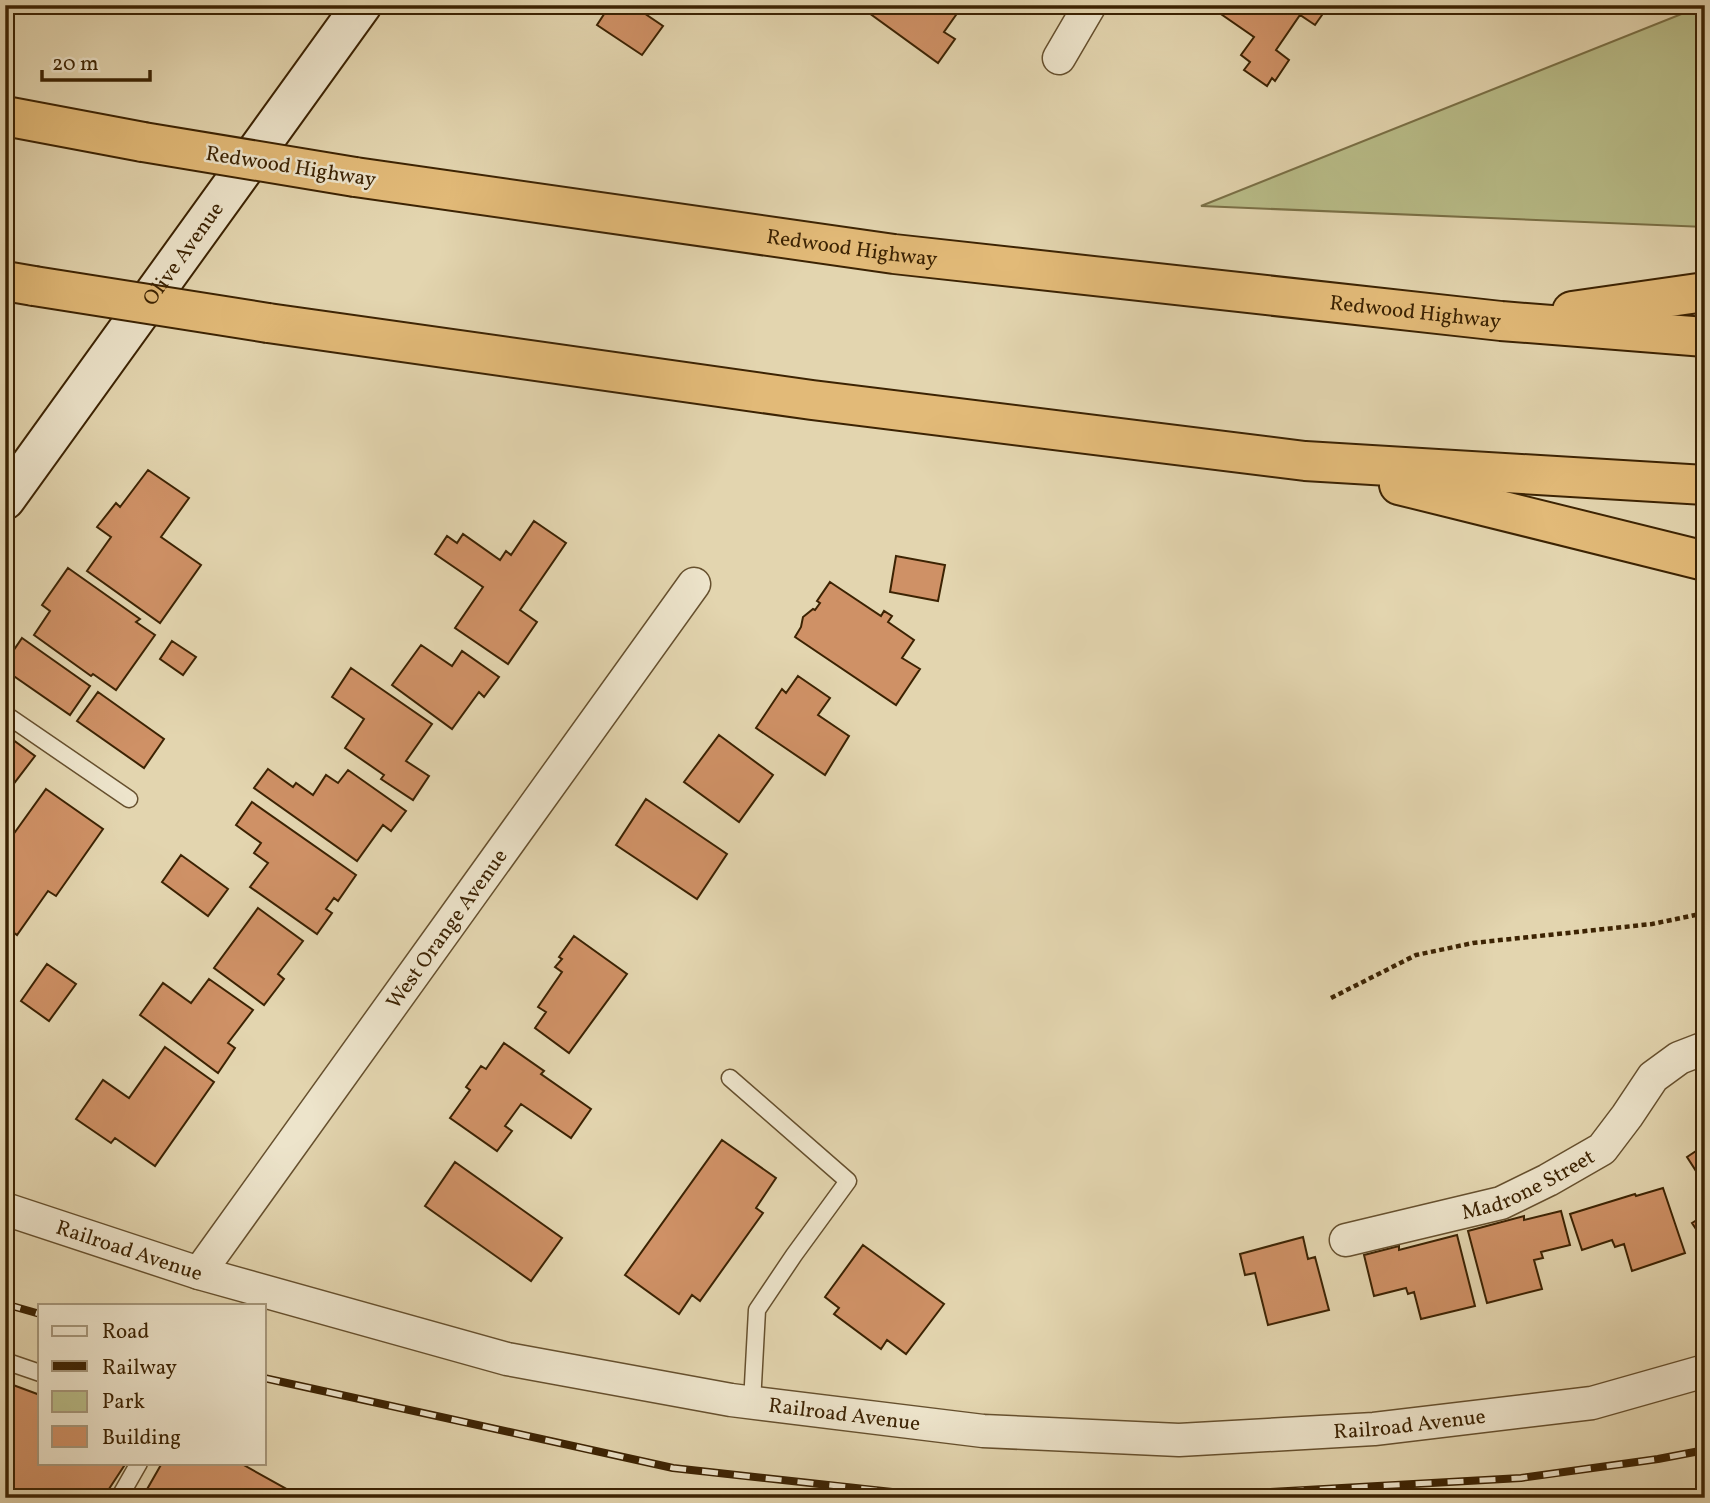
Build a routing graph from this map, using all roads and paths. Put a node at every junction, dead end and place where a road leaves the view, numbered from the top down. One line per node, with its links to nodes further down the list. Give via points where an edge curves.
1 (362, 5): 11 (street, Olive Avenue)
2 (1090, 5): 3 (street)
3 (1059, 58)
4 (5, 116): 7 (highway, Redwood Highway, bridge, via 355,177 894,254)
5 (19, 284): 9 (highway, bridge, via 811,400)
6 (1705, 292): 7 (highway)
7 (1501, 321): 8 (highway, Redwood Highway)
8 (1705, 337)
9 (1306, 461): 10 (highway); 12 (highway)
10 (1705, 485)
11 (5, 500)
12 (1705, 561)
13 (694, 584): 22 (street, West Orange Avenue)
14 (5, 714): 15 (lane)
15 (129, 799)
16 (1705, 913): 17 (path, via 1652,924 1473,943 1416,955)
17 (1331, 998)
18 (1705, 1048): 21 (street, Madrone Street, via 1679,1058 1653,1077 1602,1149 1548,1180 1501,1203)
19 (730, 1078): 26 (lane, via 848,1181 757,1310)
20 (5, 1209): 22 (street, Railroad Avenue)
21 (1346, 1240)
22 (199, 1273): 26 (street, Railroad Avenue, via 506,1359)
23 (5, 1361): 25 (lane)
24 (1705, 1371): 26 (street, Railroad Avenue, via 1592,1403 1374,1429 1179,1440 983,1430)
25 (38, 1372)
26 (752, 1403)
27 (138, 1464): 28 (lane)
28 (119, 1498)

